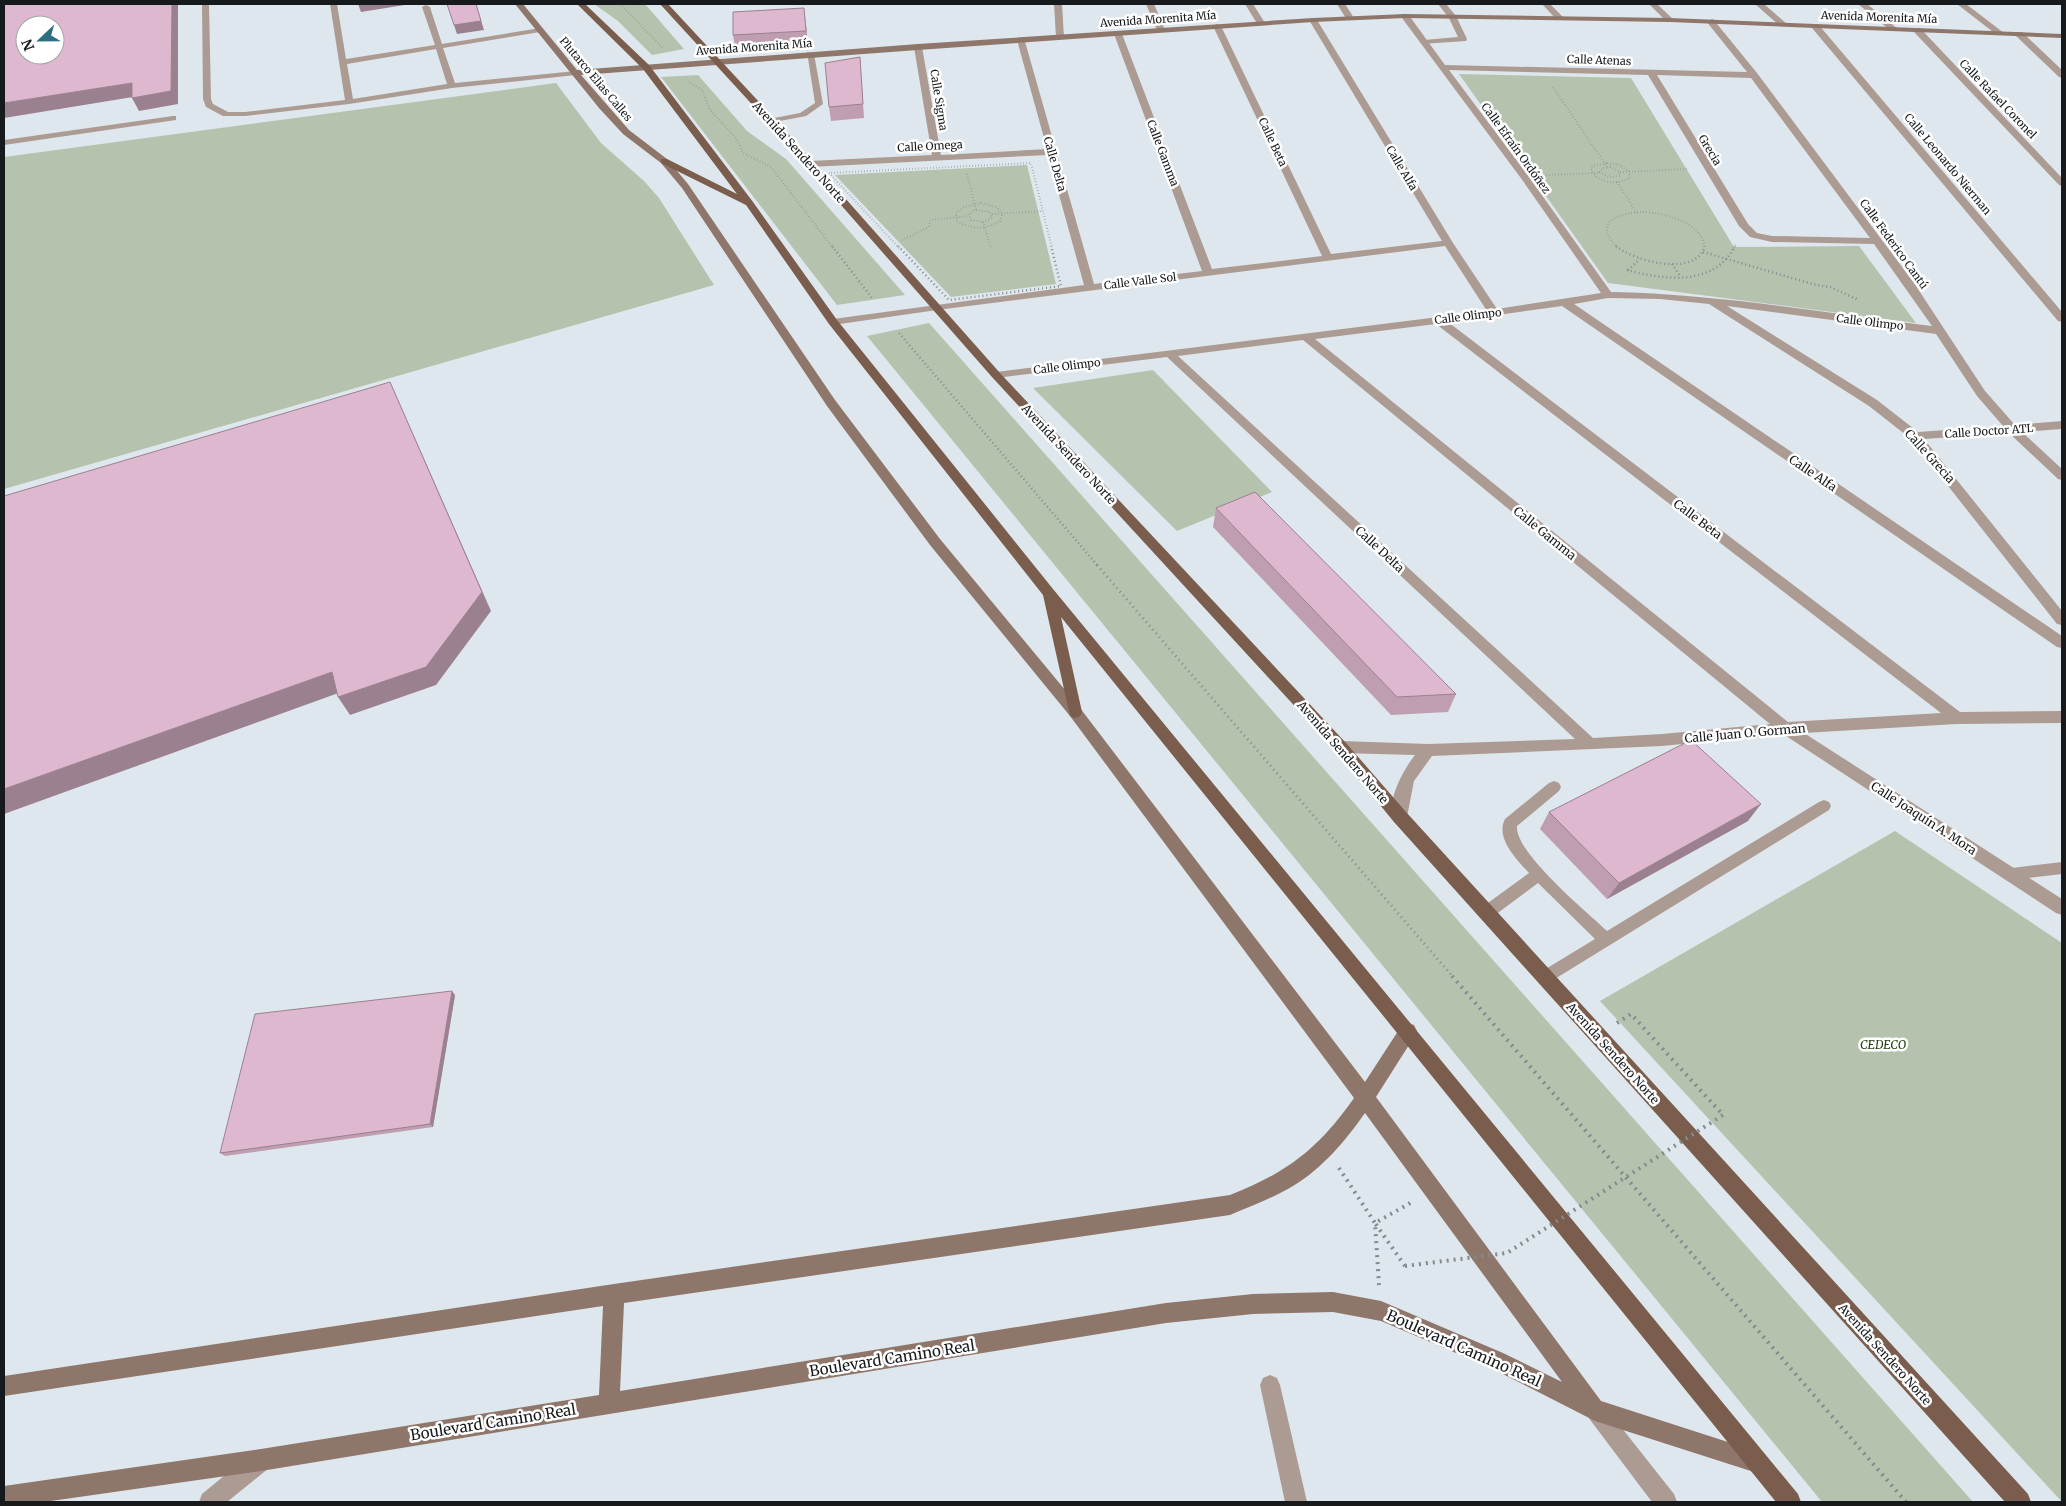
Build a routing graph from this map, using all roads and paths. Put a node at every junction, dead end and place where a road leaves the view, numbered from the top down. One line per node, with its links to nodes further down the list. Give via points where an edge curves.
1 (205, 4): 55 (lane, via 207,99 214,110 245,114)
2 (333, 4): 45 (lane)
3 (520, 4): 30 (street, Plutarco Elias Calles)
4 (581, 4): 46 (main road)
5 (620, 4): 42 (path)
6 (664, 4): 44 (main road, Avenida Sendero Norte)
7 (1058, 4): 37 (street)
8 (1150, 4): 31 (street)
9 (1249, 4): 25 (street)
10 (1341, 4): 21 (street)
11 (1442, 4): 19 (street)
12 (1546, 4): 20 (street)
13 (1653, 4): 23 (street)
14 (1759, 4): 26 (street)
15 (1862, 4): 29 (street)
16 (1961, 4): 33 (street)
17 (426, 7): 41 (lane)
18 (1405, 16): 19 (street, Avenida Morenita Mía); 21 (street, Avenida Morenita Mía); 39 (street, Calle Efraín Ordóñez)
19 (1452, 16): 20 (street, Avenida Morenita Mía); 39 (lane, via 1463,39)
20 (1558, 17): 23 (street, Avenida Morenita Mía)
21 (1350, 18): 22 (street, Avenida Morenita Mía)
22 (1313, 20): 25 (street, Avenida Morenita Mía); 88 (street, Calle Alfa)
23 (1670, 20): 24 (street, Avenida Morenita Mía)
24 (1710, 21): 26 (street, Avenida Morenita Mía); 50 (street, Calle Federico Cantú)
25 (1260, 23): 27 (street, Avenida Morenita Mía)
26 (1783, 24): 28 (street, Avenida Morenita Mía)
27 (1218, 26): 31 (street, Avenida Morenita Mía); 92 (street, Calle Beta)
28 (1815, 26): 29 (street, Avenida Morenita Mía); 107 (street, Calle Leonardo Nierman)
29 (1894, 29): 32 (street, Avenida Morenita Mía)
30 (540, 30): 41 (lane); 48 (street, Plutarco Elias Calles)
31 (1161, 30): 34 (street, Avenida Morenita Mía)
32 (1917, 30): 33 (street, Avenida Morenita Mía); 74 (street, Calle Rafael Coronel)
33 (2000, 33): 35 (street, Avenida Morenita Mía)
34 (1118, 34): 37 (street, Avenida Morenita Mía); 97 (street, Calle Gamma)
35 (2019, 34): 36 (street, Avenida Morenita Mía); 51 (street)
36 (2062, 36)
37 (1060, 37): 38 (street, Avenida Morenita Mía)
38 (1022, 40): 40 (street, Avenida Morenita Mía); 59 (street, Calle Delta)
39 (1424, 42): 47 (street, Calle Efraín Ordóñez)
40 (918, 46): 43 (street, Avenida Morenita Mía); 60 (street, Calle Sigma)
41 (440, 47): 45 (lane); 54 (lane)
42 (665, 50)
43 (810, 54): 44 (street, Avenida Morenita Mía); 57 (lane, via 819,104 802,115)
44 (718, 61): 46 (street, Avenida Morenita Mía); 57 (main road, Avenida Sendero Norte)
45 (342, 62): 55 (lane)
46 (646, 67): 48 (street, Avenida Morenita Mía); 76 (main road)
47 (1442, 67): 49 (street, Calle Atenas); 100 (street, Calle Efraín Ordóñez)
48 (576, 73): 54 (lane); 61 (street, Plutarco Elias Calles, via 626,132)
49 (1652, 73): 50 (street, Calle Atenas); 86 (street, Grecia, via 1744,226 1754,235 1772,239)
50 (1754, 75): 86 (street, Calle Federico Cantú)
51 (2062, 75)
52 (684, 79): 101 (path, via 702,90 710,110 736,138 743,152 770,167)
53 (1550, 83): 63 (path)
54 (452, 86): 55 (lane)
55 (349, 102)
56 (173, 118): 58 (lane)
57 (772, 121): 64 (main road, Avenida Sendero Norte)
58 (4, 143)
59 (1052, 152): 60 (street, Calle Omega); 99 (street, Calle Delta)
60 (937, 157): 64 (street, Calle Omega)
61 (664, 161): 76 (main road); 122 (street, via 703,210 831,403 935,542)
62 (1686, 162): 67 (path, via 1691,169)
63 (1604, 163): 66 (path); 67 (path, via 1619,165); 69 (path, via 1592,166)
64 (810, 164): 105 (main road, Avenida Sendero Norte)
65 (964, 166): 75 (path); 78 (path, via 1031,162); 87 (path, via 829,173)
66 (1606, 167): 68 (path); 70 (path)
67 (1629, 171): 68 (path); 73 (path, via 1630,178)
68 (1620, 172): 72 (path, via 1620,176)
69 (1592, 173): 70 (path); 71 (path); 73 (path, via 1602,180)
70 (1600, 173): 72 (path)
71 (1544, 176)
72 (1614, 178): 73 (path)
73 (1617, 182): 79 (path)
74 (2062, 183)
75 (975, 203): 77 (path); 81 (path, via 996,206); 83 (path, via 959,209)
76 (750, 204): 109 (main road)
77 (976, 210): 80 (path); 82 (path)
78 (1042, 211): 81 (path); 87 (path, via 1061,286 949,300)
79 (1637, 213): 91 (path, via 1658,214 1688,224 1704,240 1706,248); 93 (path, via 1615,217 1607,223 1605,231 1616,248)
80 (992, 214): 81 (path); 84 (path, via 990,220)
81 (1003, 214): 85 (path, via 1000,221)
82 (968, 216): 83 (path); 84 (path, via 975,222)
83 (955, 217): 85 (path, via 967,227); 87 (path, via 930,220 929,227 923,231)
84 (983, 222): 85 (path)
85 (985, 228): 90 (path)
86 (1876, 241): 110 (street, Calle Federico Cantú)
87 (894, 242)
88 (1448, 243): 92 (street, Calle Valle Sol); 106 (street, Calle Alfa)
89 (1736, 244): 94 (path)
90 (990, 248)
91 (1703, 252): 93 (path, via 1691,261 1678,264); 94 (path)
92 (1328, 258): 97 (street, Calle Valle Sol)
93 (1640, 259): 96 (path)
94 (1727, 259): 96 (path, via 1714,270 1687,277 1654,276); 104 (path, via 1816,285 1830,286)
95 (1621, 268): 96 (path)
96 (1627, 270): 98 (path)
97 (1208, 273): 99 (street, Calle Valle Sol)
98 (1621, 275)
99 (1090, 288): 105 (street, Calle Valle Sol)
100 (1608, 295): 102 (street, Calle Olimpo, via 1634,294); 103 (street, Calle Olimpo)
101 (873, 300)
102 (1710, 301): 110 (street, Calle Olimpo); 117 (street, Calle Grecia, via 1873,403)
103 (1564, 302): 106 (street, Calle Olimpo); 121 (street, Calle Alfa)
104 (1867, 302)
105 (937, 307): 109 (street, Calle Valle Sol); 114 (main road, Avenida Sendero Norte)
106 (1494, 313): 108 (street, Calle Olimpo)
107 (2062, 319)
108 (1438, 320): 112 (street, Calle Olimpo); 124 (street, Calle Beta)
109 (833, 322): 119 (main road)
110 (1941, 331): 116 (street, Calle Federico Cantú, via 1981,393)
111 (899, 332): 158 (path)
112 (1306, 337): 113 (street, Calle Olimpo); 125 (street, Calle Gamma)
113 (1170, 354): 114 (street, Calle Olimpo); 126 (street, Calle Delta)
114 (996, 375): 127 (main road, Avenida Sendero Norte)
115 (2062, 425): 116 (street, Calle Doctor ATL)
116 (2012, 429): 117 (street, Calle Doctor ATL); 118 (street, Calle Federico Cantú)
117 (1915, 436): 120 (street, Calle Grecia)
118 (2062, 476)
119 (1048, 592): 122 (main road); 140 (main road)
120 (2062, 620)
121 (2062, 643)
122 (1075, 712): 141 (street)
123 (2062, 717): 124 (street, Calle Juan O. Gorman)
124 (1957, 718): 125 (street, Calle Juan O. Gorman)
125 (1785, 728): 126 (street, Calle Juan O. Gorman); 134 (street, Calle Joaquín A. Mora)
126 (1590, 744): 128 (street, Calle Juan O. Gorman)
127 (1341, 747): 128 (street, Calle Juan O. Gorman); 131 (main road, Avenida Sendero Norte)
128 (1428, 750): 131 (street, via 1410,770 1401,795)
129 (1554, 787): 133 (lane, via 1510,823 1510,834)
130 (1824, 806): 137 (lane)
131 (1400, 817): 136 (main road, Avenida Sendero Norte)
132 (2062, 868): 134 (lane)
133 (1539, 874): 136 (lane); 137 (lane)
134 (2012, 874): 135 (street, Calle Joaquín A. Mora)
135 (2062, 908)
136 (1486, 913): 138 (main road, Avenida Sendero Norte)
137 (1606, 940): 138 (lane)
138 (1545, 978): 159 (main road, Avenida Sendero Norte)
139 (1630, 1014): 144 (path, bridge, via 1723,1115 1507,1254 1405,1266)
140 (1408, 1031): 141 (street); 152 (main road)
141 (1365, 1097): 142 (street); 143 (street)
142 (1326, 1147): 144 (path); 145 (street, via 1295,1174 1262,1193 1230,1205)
143 (1432, 1191): 144 (path); 150 (street)
144 (1375, 1223): 146 (path)
145 (614, 1294): 148 (street); 149 (street)
146 (1381, 1311): 149 (street, Boulevard Camino Real, via 1333,1302 1253,1304 1166,1313); 150 (street, Boulevard Camino Real, via 1496,1360)
147 (1270, 1385): 155 (street)
148 (4, 1386)
149 (609, 1403): 151 (street, Boulevard Camino Real)
150 (1595, 1410): 152 (street, Boulevard Camino Real); 156 (street)
151 (261, 1460): 153 (street, Boulevard Camino Real); 154 (street)
152 (1757, 1462): 157 (main road)
153 (4, 1497)
154 (210, 1502)
155 (1296, 1502)
156 (1666, 1502)
157 (1790, 1502)
158 (1906, 1502)
159 (2020, 1502)

